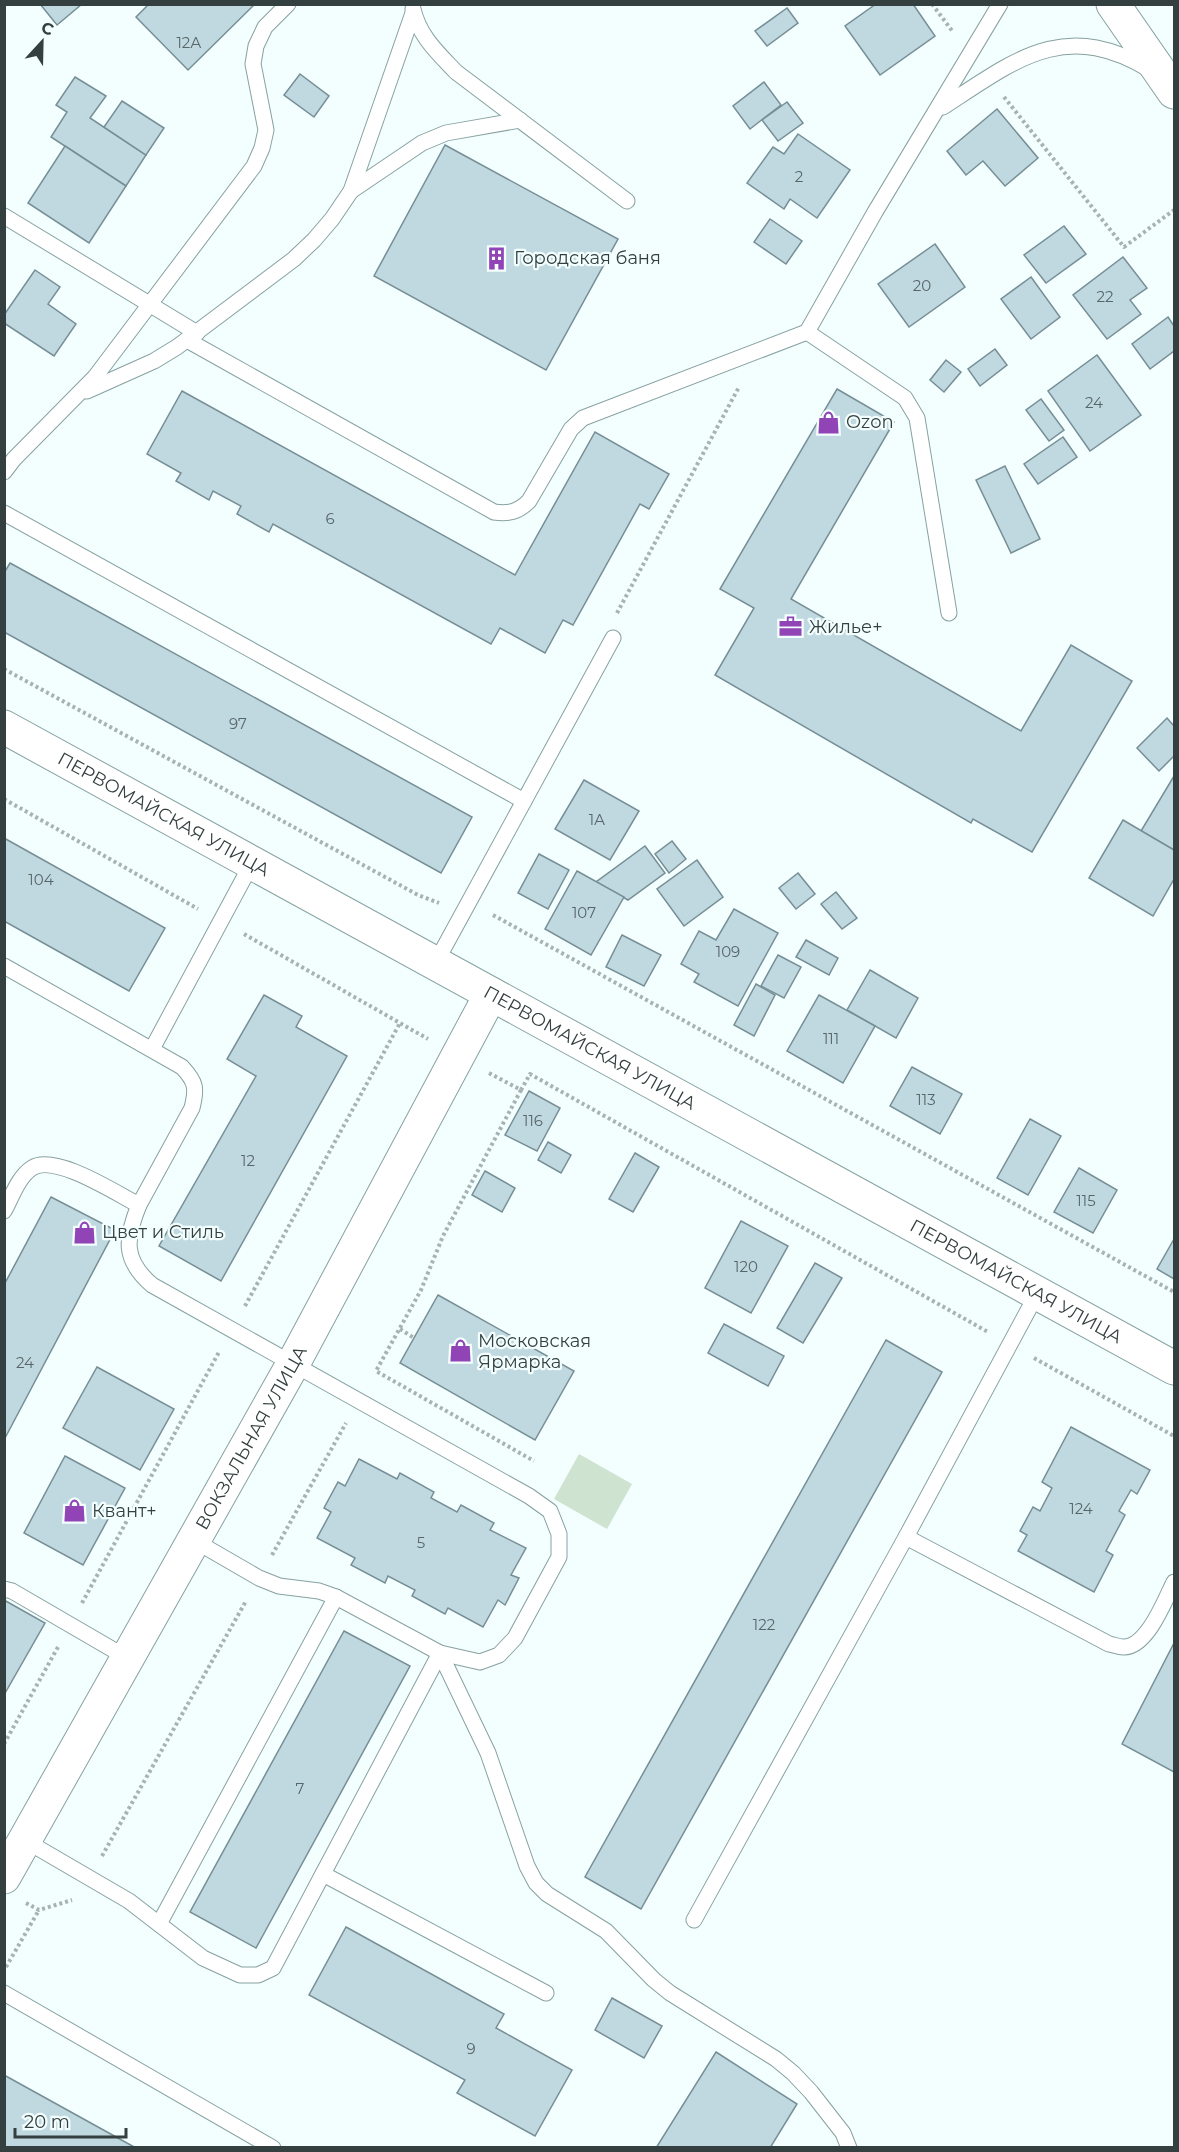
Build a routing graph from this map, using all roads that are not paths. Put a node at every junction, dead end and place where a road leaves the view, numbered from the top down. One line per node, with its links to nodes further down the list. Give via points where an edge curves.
1 (288, 4): 11 (lane, via 265,27 256,46 253,64 266,130 254,166)
2 (1000, 4): 6 (lane)
3 (1113, 4): 5 (main road)
4 (413, 9): 7 (lane, via 422,33 435,51 456,72); 8 (lane)
5 (1171, 87): 6 (lane, via 1137,63 1109,50 1076,45 1028,55)
6 (938, 110): 12 (lane)
7 (520, 120): 8 (lane, via 446,134 422,143); 9 (lane)
8 (351, 191): 13 (lane, via 332,219 294,259)
9 (627, 201)
10 (4, 216): 11 (lane)
11 (150, 305): 13 (lane); 14 (lane)
12 (807, 332): 13 (lane, via 583,418 571,429 529,501 520,510 506,513 494,512); 17 (lane, via 905,398 917,418)
13 (192, 336): 14 (lane, via 154,361)
14 (81, 393): 15 (lane)
15 (4, 472)
16 (4, 513): 20 (lane)
17 (949, 613)
18 (613, 638): 20 (lane)
19 (4, 727): 21 (main road, ПЕРВОМАЙСКАЯ УЛИЦА)
20 (524, 801): 22 (lane)
21 (252, 863): 22 (main road, ПЕРВОМАЙСКАЯ УЛИЦА); 25 (lane)
22 (435, 964): 24 (main road, ПЕРВОМАЙСКАЯ УЛИЦА)
23 (4, 966): 25 (lane)
24 (491, 994): 28 (main road, ПЕРВОМАЙСКАЯ УЛИЦА); 29 (main road, ВОКЗАЛЬНАЯ УЛИЦА)
25 (152, 1049): 26 (lane, via 182,1066 193,1079 196,1093 192,1108)
26 (139, 1205): 27 (lane, via 63,1167 47,1163 33,1167 21,1179); 29 (lane, via 132,1222 129,1253 140,1275 162,1292)
27 (4, 1211)
28 (1038, 1292): 30 (main road, ПЕРВОМАЙСКАЯ УЛИЦА); 31 (lane)
29 (293, 1364): 32 (main road, ВОКЗАЛЬНАЯ УЛИЦА); 36 (lane, via 550,1511 559,1534 559,1557 515,1638 499,1655 480,1662)
30 (1174, 1368)
31 (906, 1537): 33 (lane, via 1109,1644 1125,1647 1147,1634); 41 (lane)
32 (195, 1541): 35 (lane, via 279,1586); 37 (main road, ВОКЗАЛЬНАЯ УЛИЦА)
33 (1174, 1582)
34 (4, 1588): 37 (lane)
35 (336, 1597): 36 (lane); 42 (lane)
36 (440, 1653): 39 (lane); 46 (lane, via 488,1753 536,1883 547,1894 606,1930 670,1994 793,2073 843,2133)
37 (129, 1659): 38 (main road, ВОКЗАЛЬНАЯ УЛИЦА)
38 (26, 1841): 40 (main road, ВОКЗАЛЬНАЯ УЛИЦА); 42 (lane, via 129,1901)
39 (323, 1874): 42 (lane, via 273,1968 258,1975 240,1975 203,1958); 44 (lane)
40 (13, 1889)
41 (694, 1920)
42 (159, 1924)
43 (4, 1993): 45 (lane)
44 (546, 1993)
45 (273, 2148)
46 (849, 2148)

